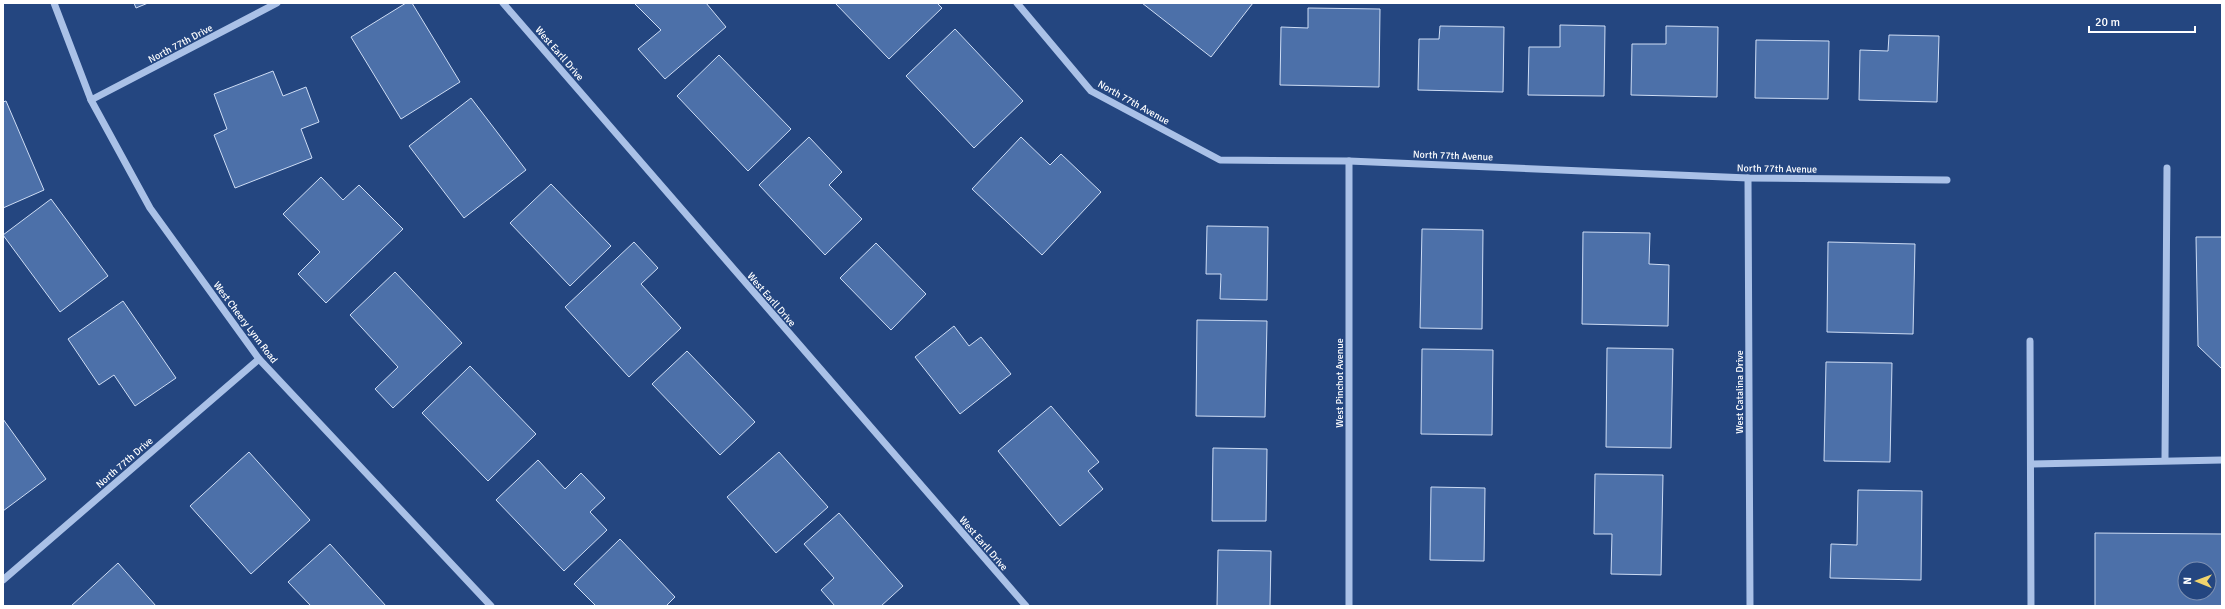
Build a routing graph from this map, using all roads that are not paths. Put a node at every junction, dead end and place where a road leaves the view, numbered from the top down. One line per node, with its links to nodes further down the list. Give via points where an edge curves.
1 (54, 3): 5 (street, West Cheery Lynn Road)
2 (277, 3): 5 (street, North 77th Drive)
3 (504, 3): 17 (street, West Earll Drive)
4 (1017, 3): 6 (street, North 77th Avenue, via 1091,91 1220,160)
5 (91, 100): 11 (street, West Cheery Lynn Road, via 150,208)
6 (1349, 161): 8 (street, North 77th Avenue); 18 (street, West Pinchot Avenue)
7 (2167, 168): 12 (street)
8 (1748, 178): 9 (street, North 77th Avenue); 19 (street, West Catalina Drive)
9 (1947, 180)
10 (2030, 341): 14 (street)
11 (259, 359): 15 (street, North 77th Drive); 16 (street, West Cheery Lynn Road)
12 (2165, 460): 13 (street); 14 (street)
13 (2222, 460)
14 (2031, 464): 20 (street)
15 (3, 580)
16 (491, 606)
17 (1026, 606)
18 (1349, 606)
19 (1750, 606)
20 (2031, 606)

